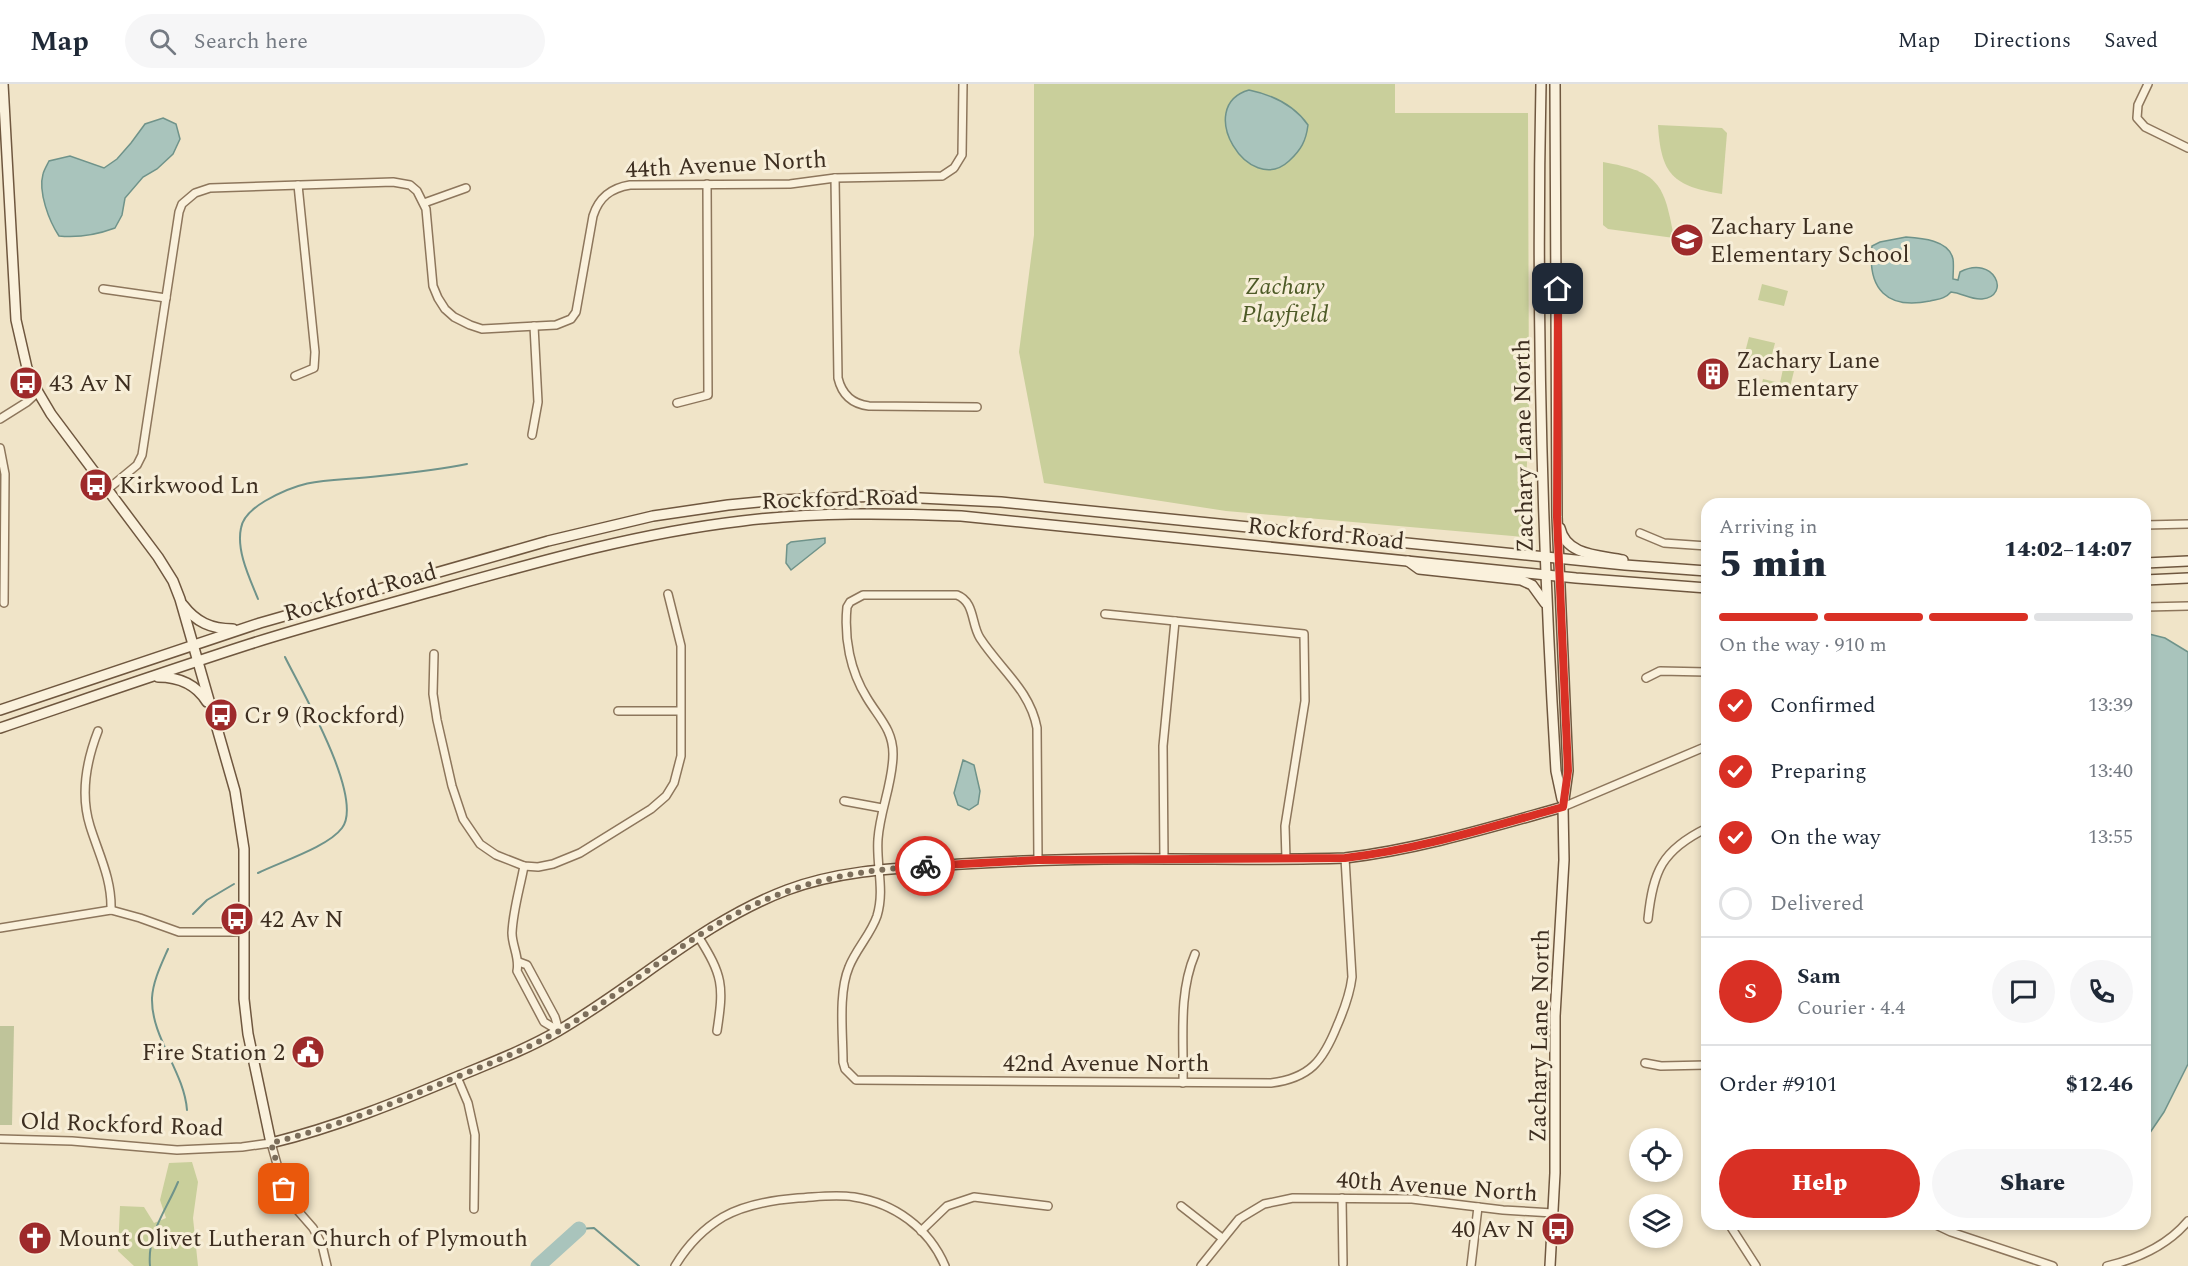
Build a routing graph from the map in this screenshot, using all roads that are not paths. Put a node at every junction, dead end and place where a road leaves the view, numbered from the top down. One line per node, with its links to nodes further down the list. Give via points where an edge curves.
1 (3, 84): 16 (street, via 16,320 27,368)
2 (963, 84): 7 (street, 44th Avenue North, via 962,155 948,173 934,177)
3 (1541, 84): 28 (street, Zachary Lane North)
4 (1555, 84): 23 (street, Zachary Lane North)
5 (2148, 84): 6 (street, via 2138,105 2138,118 2145,127)
6 (2188, 148)
7 (835, 178): 8 (street, 44th Avenue North, via 790,184); 18 (street, via 838,378 844,393 859,405 869,406)
8 (707, 184): 14 (street, 44th Avenue North, via 630,185 610,191 596,206 593,216 576,312 564,323); 17 (street, via 708,395)
9 (298, 185): 11 (street, via 400,182 410,185); 13 (street, via 210,188 195,193 179,212); 15 (street, via 315,352 314,368)
10 (466, 188): 11 (street)
11 (424, 202): 14 (street, 44th Avenue North, via 433,286 445,309 470,326 482,329)
12 (103, 289): 13 (street)
13 (166, 298): 22 (street, via 142,455 137,465)
14 (534, 326): 20 (street, via 538,402)
15 (295, 376)
16 (38, 392): 19 (street); 22 (street)
17 (677, 403)
18 (977, 406)
19 (0, 419)
20 (532, 435)
21 (0, 448): 42 (street, via 5,474)
22 (108, 489): 41 (street, via 158,557)
23 (1557, 517): 29 (street, Zachary Lane North); 33 (street, via 1561,534 1582,552)
24 (2188, 524): 25 (street)
25 (2151, 525)
26 (1640, 533): 27 (street, via 1664,543)
27 (1701, 546)
28 (1545, 557): 29 (street, Rockford Road); 35 (street, Zachary Lane North); 48 (street, Rockford Road, via 1001,502 880,496 788,499 686,511 605,526)
29 (1559, 558): 33 (street, Rockford Road); 36 (street, Zachary Lane North)
30 (1406, 560): 35 (street, Rockford Road); 44 (street, via 1419,569 1521,580 1532,585); 51 (street, Rockford Road, via 961,516 858,513 787,517 683,529 597,546)
31 (2188, 561): 32 (street)
32 (2151, 563)
33 (1654, 568): 34 (street, Rockford Road)
34 (1701, 571)
35 (1546, 574): 36 (street, Rockford Road); 44 (street, Zachary Lane North)
36 (1560, 576): 39 (street, Rockford Road); 60 (street, Zachary Lane North)
37 (2188, 578): 38 (street)
38 (2151, 580)
39 (1701, 588)
40 (668, 594): 57 (street, via 681,646)
41 (180, 599): 48 (street, via 202,623 214,628); 49 (street)
42 (4, 603)
43 (2188, 606): 45 (street)
44 (1548, 607): 59 (street, Zachary Lane North)
45 (2151, 608)
46 (1105, 614): 47 (street)
47 (1175, 621): 68 (street, via 1163,746); 70 (street, via 1305,634 1305,701 1286,818)
48 (241, 629): 49 (street, Rockford Road)
49 (193, 645): 51 (street); 55 (street, Rockford Road)
50 (434, 654): 72 (street, via 437,720 463,819 484,848)
51 (198, 661): 53 (street, Rockford Road); 58 (street)
52 (1701, 672): 54 (street, via 1660,672)
53 (150, 678): 58 (street, via 169,677 185,682 202,694); 61 (street, Rockford Road)
54 (1646, 678)
55 (0, 710)
56 (618, 711): 57 (street)
57 (680, 711): 72 (street, via 680,765 666,796 567,860)
58 (213, 713): 77 (street, via 241,821)
59 (1552, 713): 60 (street); 65 (street, Zachary Lane North)
60 (1567, 713): 65 (street, Zachary Lane North, via 1568,771)
61 (0, 728)
62 (98, 731): 74 (street, via 87,765 85,806 108,872)
63 (1701, 749): 65 (street, Old Rockford Road)
64 (844, 801): 66 (street)
65 (1563, 807): 69 (street, Old Rockford Road, via 1462,837); 94 (street, Zachary Lane North)
66 (882, 808): 71 (street, via 893,771 893,739 856,678 846,631 847,607 863,595 957,595 965,598 979,637 1022,691 1035,716); 73 (street)
67 (1701, 831): 75 (street, via 1666,858 1651,891)
68 (1164, 858): 70 (street, Old Rockford Road); 71 (street, Old Rockford Road)
69 (1345, 858): 70 (street, Old Rockford Road); 86 (street, 42nd Avenue North, via 1352,977 1350,993 1320,1060 1310,1070 1285,1081)
70 (1286, 859)
71 (1038, 860): 73 (street, Old Rockford Road)
72 (524, 866): 80 (street, via 512,934)
73 (879, 870): 78 (street, Old Rockford Road, via 822,879 788,890); 86 (street, 42nd Avenue North, via 877,916 847,970 843,995 845,1069 856,1080)
74 (111, 910): 76 (street); 77 (street, via 179,932)
75 (1648, 919)
76 (0, 928)
77 (244, 932): 88 (street, via 248,1034)
78 (698, 936): 81 (street, Old Rockford Road); 82 (street, via 720,978)
79 (1195, 954): 86 (street, via 1185,979)
80 (519, 962): 81 (street, via 527,965); 81 (street, via 518,971 544,1022)
81 (559, 1030): 85 (street, Old Rockford Road)
82 (717, 1031)
83 (1645, 1063): 84 (street)
84 (1701, 1065)
85 (457, 1077): 88 (street, Old Rockford Road, via 339,1124); 93 (street, via 475,1135)
86 (1183, 1083)
87 (0, 1139): 88 (street, Old Rockford Road, via 177,1150)
88 (271, 1143): 101 (street, via 284,1189 313,1228)
89 (1342, 1198): 92 (street, 40th Avenue North, via 1412,1199); 99 (street, 40th Avenue North, via 1293,1198 1264,1204 1239,1218); 100 (street)
90 (1048, 1206): 98 (street, via 974,1197 947,1206)
91 (1182, 1206): 99 (street)
92 (1478, 1207): 94 (street, 40th Avenue North); 105 (street)
93 (474, 1209)
94 (1553, 1213): 106 (street, Zachary Lane North)
95 (2188, 1221): 109 (street, via 2146,1253)
96 (1733, 1230): 107 (street)
97 (1948, 1230): 108 (street)
98 (921, 1231): 102 (street, via 906,1217 872,1200 833,1196 782,1200 744,1207 725,1216 699,1235); 103 (street)
99 (1222, 1238): 104 (street, 40th Avenue North)
100 (1343, 1264)
101 (327, 1266)
102 (675, 1266)
103 (945, 1266)
104 (1201, 1266)
105 (1471, 1266)
106 (1550, 1266)
107 (1756, 1266)
108 (2053, 1266)
109 (2107, 1266)

